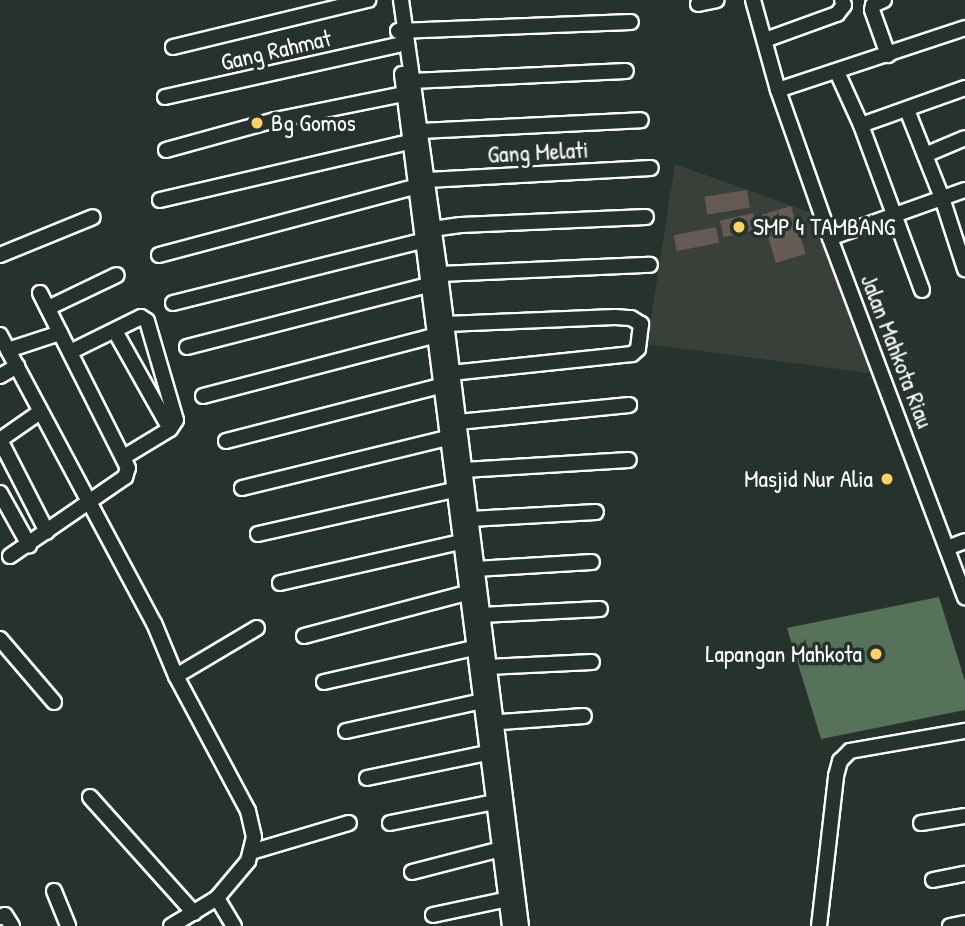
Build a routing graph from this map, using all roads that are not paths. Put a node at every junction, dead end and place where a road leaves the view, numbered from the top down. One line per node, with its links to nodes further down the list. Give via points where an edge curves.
1 (368, 0): 12 (street)
2 (401, 0): 10 (street)
3 (717, 0): 7 (street)
4 (754, 0): 11 (street, Jalan Mahkota Riau)
5 (842, 0): 11 (street, via 844,5 837,14)
6 (884, 0): 13 (street, via 872,10)
7 (698, 4)
8 (631, 22): 10 (street, Gang Rahmat)
9 (965, 28): 13 (street)
10 (400, 31): 17 (street); 19 (street, Gang Rahmat)
11 (765, 40): 18 (street, Jalan Mahkota Riau)
12 (173, 47)
13 (888, 55): 15 (street)
14 (626, 71): 17 (street)
15 (837, 72): 18 (street); 22 (street)
16 (965, 88): 20 (street)
17 (410, 89): 23 (street); 25 (street)
18 (778, 90): 37 (street, Jalan Mahkota Riau)
19 (165, 97)
20 (907, 110): 22 (street); 26 (street)
21 (641, 120): 23 (street)
22 (861, 125): 32 (street)
23 (415, 137): 28 (street); 31 (street)
24 (965, 138): 26 (street)
25 (166, 150)
26 (925, 155): 30 (street)
27 (651, 168): 28 (street, Gang Melati)
28 (421, 184): 35 (street); 39 (street, Gang Melati)
29 (965, 190): 30 (street)
30 (942, 198): 32 (street); 36 (street)
31 (160, 200)
32 (892, 214): 37 (street); 45 (street)
33 (93, 217): 38 (street)
34 (646, 217): 35 (street, via 461,225)
35 (428, 234): 42 (street); 44 (street); 47 (street)
36 (959, 237): 41 (street)
37 (830, 238): 80 (street, Jalan Mahkota Riau)
38 (0, 255)
39 (159, 256)
40 (650, 265): 42 (street)
41 (965, 269)
42 (440, 274): 49 (street)
43 (117, 275): 48 (street)
44 (428, 285): 53 (street); 54 (street)
45 (922, 290)
46 (40, 293): 48 (street)
47 (173, 303)
48 (48, 308): 51 (street)
49 (446, 324): 59 (street); 59 (street, via 615,317 640,324 638,349 632,354)
50 (115, 331): 56 (street); 63 (street); 63 (street, via 141,317 147,321 176,416)
51 (60, 333): 55 (street); 56 (street)
52 (0, 335): 55 (street)
53 (434, 336): 59 (street); 60 (street)
54 (187, 347)
55 (8, 350): 57 (street)
56 (70, 352): 66 (street)
57 (17, 366): 58 (street); 62 (street)
58 (0, 376)
59 (448, 380): 64 (street); 65 (street)
60 (203, 396)
61 (629, 405): 64 (street)
62 (40, 412): 72 (street); 75 (street, via 0,440)
63 (170, 429): 66 (street)
64 (455, 432): 68 (street); 69 (street); 70 (street)
65 (226, 440)
66 (124, 457): 72 (street, via 125,477)
67 (629, 460): 68 (street)
68 (464, 470): 74 (street)
69 (242, 488)
70 (454, 490): 76 (street); 78 (street)
71 (0, 493): 79 (street)
72 (90, 501): 75 (street); 95 (street, via 154,623)
73 (596, 513): 74 (street)
74 (470, 519): 83 (street)
75 (47, 532): 79 (street)
76 (258, 534)
77 (965, 541): 80 (street)
78 (460, 542): 84 (street); 85 (street)
79 (29, 545): 81 (street)
80 (947, 548): 86 (street, Jalan Mahkota Riau)
81 (10, 556)
82 (592, 562): 83 (street)
83 (475, 569): 88 (street)
84 (281, 583)
85 (467, 593): 90 (street); 92 (street)
86 (965, 598)
87 (600, 609): 88 (street)
88 (481, 615): 94 (street)
89 (257, 628): 95 (street)
90 (303, 636)
91 (0, 639): 98 (street)
92 (474, 648): 94 (street); 96 (street)
93 (592, 662): 94 (street)
94 (485, 673): 97 (street); 100 (street)
95 (176, 676): 112 (street, via 248,811 254,838)
96 (324, 682)
97 (482, 701): 100 (street); 101 (street)
98 (54, 702)
99 (584, 716): 100 (street)
100 (490, 722): 103 (street); 111 (street)
101 (346, 731)
102 (965, 731): 129 (street, via 850,751 840,761)
103 (487, 753): 104 (street); 106 (street)
104 (368, 778)
105 (90, 797): 119 (street)
106 (494, 802): 110 (street); 111 (street)
107 (965, 816): 109 (street)
108 (349, 823): 112 (street)
109 (921, 823)
110 (390, 824)
111 (505, 848): 113 (street); 118 (street); 128 (street)
112 (251, 852): 117 (street)
113 (412, 872)
114 (965, 874): 115 (street)
115 (933, 880)
116 (54, 891): 124 (street)
117 (217, 898): 119 (street); 126 (street)
118 (508, 898): 120 (street); 127 (street)
119 (194, 913): 125 (street)
120 (433, 915)
121 (0, 917): 123 (street, via 5,915)
122 (965, 923): 130 (street)
123 (12, 926)
124 (68, 926)
125 (171, 926)
126 (234, 926)
127 (510, 926)
128 (521, 926)
129 (820, 926)
130 (950, 926)

